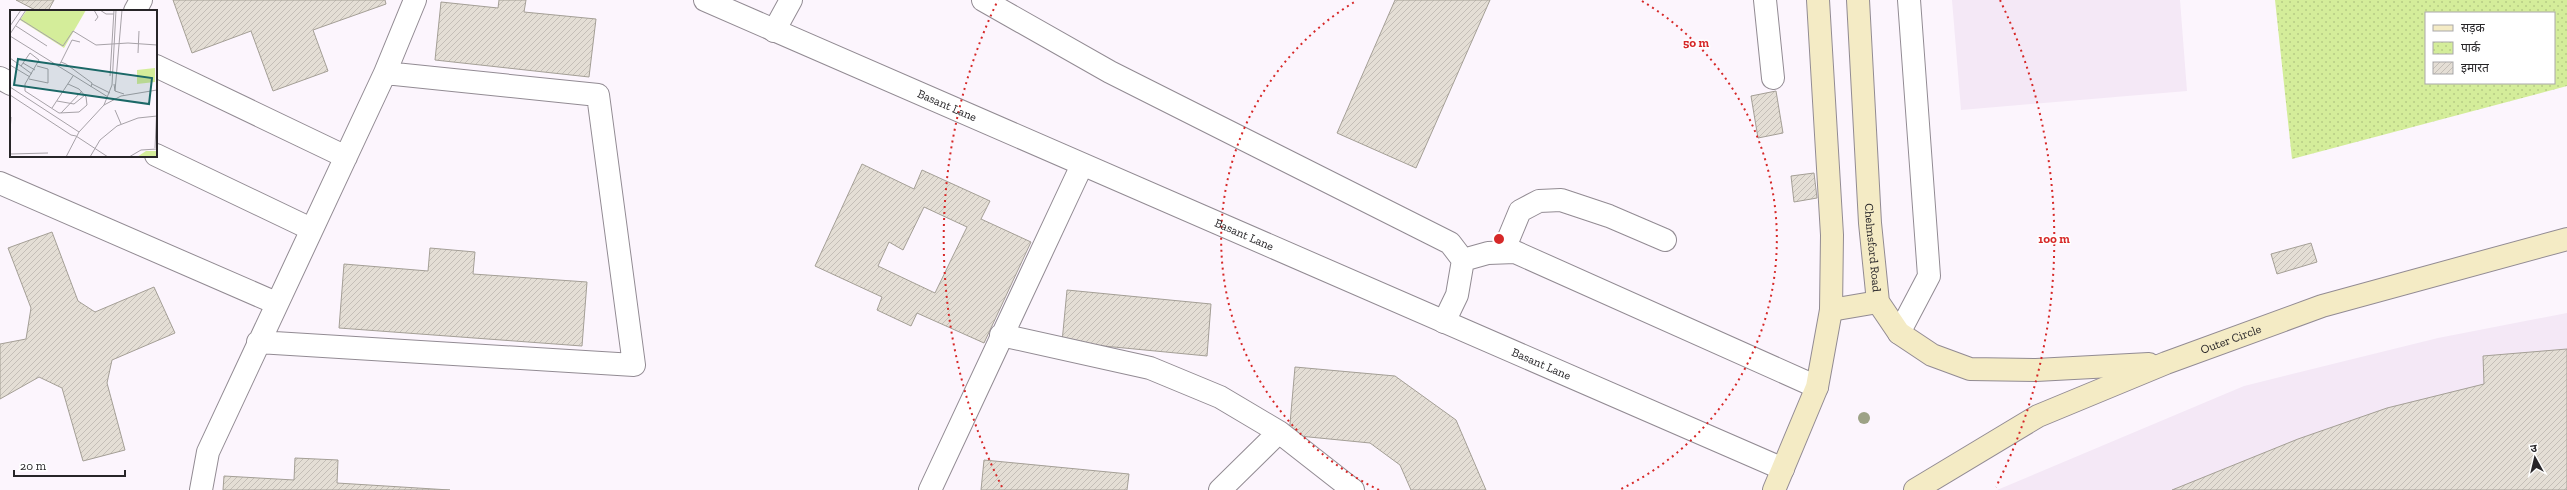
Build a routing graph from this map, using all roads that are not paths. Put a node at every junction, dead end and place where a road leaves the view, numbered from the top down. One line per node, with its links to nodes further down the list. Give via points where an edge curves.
1 (141, 0): 10 (street)
2 (415, 0): 13 (street)
3 (705, 0): 11 (street, Basant Lane)
4 (791, 0): 11 (street)
5 (983, 0): 25 (street, via 1110,72 1450,243)
6 (1765, 0): 15 (street)
7 (1818, 0): 28 (main road, via 1832,235)
8 (1858, 0): 26 (main road, Chelmsford Road, via 1870,223)
9 (1909, 0): 30 (street, via 1929,276)
10 (136, 10)
11 (774, 31): 19 (street, Basant Lane)
12 (157, 66): 18 (street)
13 (385, 74): 18 (street); 32 (street, via 598,95 634,365)
14 (0, 78): 16 (street)
15 (1773, 78)
16 (10, 83)
17 (157, 155): 21 (street)
18 (346, 157): 21 (street)
19 (1082, 165): 29 (street, Basant Lane); 31 (street)
20 (0, 183): 27 (street)
21 (311, 229): 27 (street)
22 (2567, 239): 33 (main road, Outer Circle, via 2322,306)
23 (1665, 240): 24 (street, via 1609,216 1561,200 1539,201 1520,211)
24 (1503, 252): 25 (street); 34 (street, via 1515,252)
25 (1463, 260): 29 (street, via 1457,295)
26 (1878, 302): 28 (main road); 30 (main road, Chelmsford Road)
27 (276, 303): 32 (street)
28 (1831, 310): 34 (main road)
29 (1444, 322): 36 (street, Basant Lane)
30 (1899, 333): 33 (main road, Chelmsford Road, via 1932,355 1970,369 2036,370)
31 (1001, 335): 35 (street, via 1150,368 1220,397); 38 (street)
32 (258, 342): 37 (street, via 208,452)
33 (2166, 363): 42 (main road, Outer Circle, via 2038,416)
34 (1817, 387): 36 (main road)
35 (1279, 432): 39 (street); 40 (street)
36 (1783, 469): 41 (main road)
37 (201, 490)
38 (930, 490)
39 (1220, 490)
40 (1353, 490)
41 (1774, 490)
42 (1915, 490)

